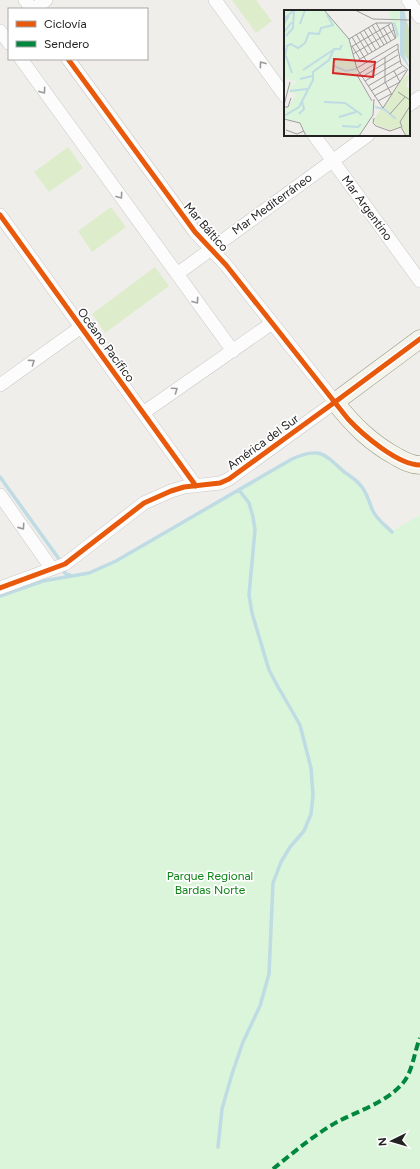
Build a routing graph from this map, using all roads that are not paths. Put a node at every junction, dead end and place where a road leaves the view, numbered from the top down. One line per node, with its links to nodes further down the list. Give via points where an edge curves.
1 (25, 0): 5 (street)
2 (46, 0): 6 (street)
3 (215, 0): 12 (street, one-way to 3)
4 (408, 0): 7 (street)
5 (32, 8)
6 (34, 8)
7 (420, 17)
8 (3, 31): 9 (street)
9 (8, 41)
10 (21, 60): 20 (street, one-way to 20)
11 (69, 60): 19 (street, Mar Báltico)
12 (284, 95)
13 (420, 97): 14 (street)
14 (410, 104)
15 (315, 136): 17 (street, Mar Argentino)
16 (367, 136): 17 (street, Mar Mediterráneo)
17 (332, 161): 19 (street, Mar Mediterráneo); 21 (street, Mar Argentino)
18 (2, 223): 23 (street, Océano Pacífico)
19 (210, 250): 20 (street, Mar Mediterráneo); 22 (street, Mar Báltico, via 226,264)
20 (177, 274): 25 (street, one-way to 25)
21 (420, 281)
22 (272, 323): 25 (street); 27 (street, Mar Báltico)
23 (81, 327): 26 (street, one-way to 23); 28 (street, Océano Pacífico)
24 (420, 339): 27 (street, América del Sur)
25 (233, 351): 28 (street, one-way to 25)
26 (0, 385)
27 (335, 402): 29 (street, via 355,426 378,446 408,463); 30 (street, América del Sur, via 229,479 220,483)
28 (143, 413): 30 (street, Océano Pacífico)
29 (420, 465)
30 (196, 486): 32 (street, América del Sur, via 171,491 144,503 71,560)
31 (0, 495): 32 (street, one-way to 32)
32 (52, 569): 33 (street, América del Sur)
33 (0, 588)

